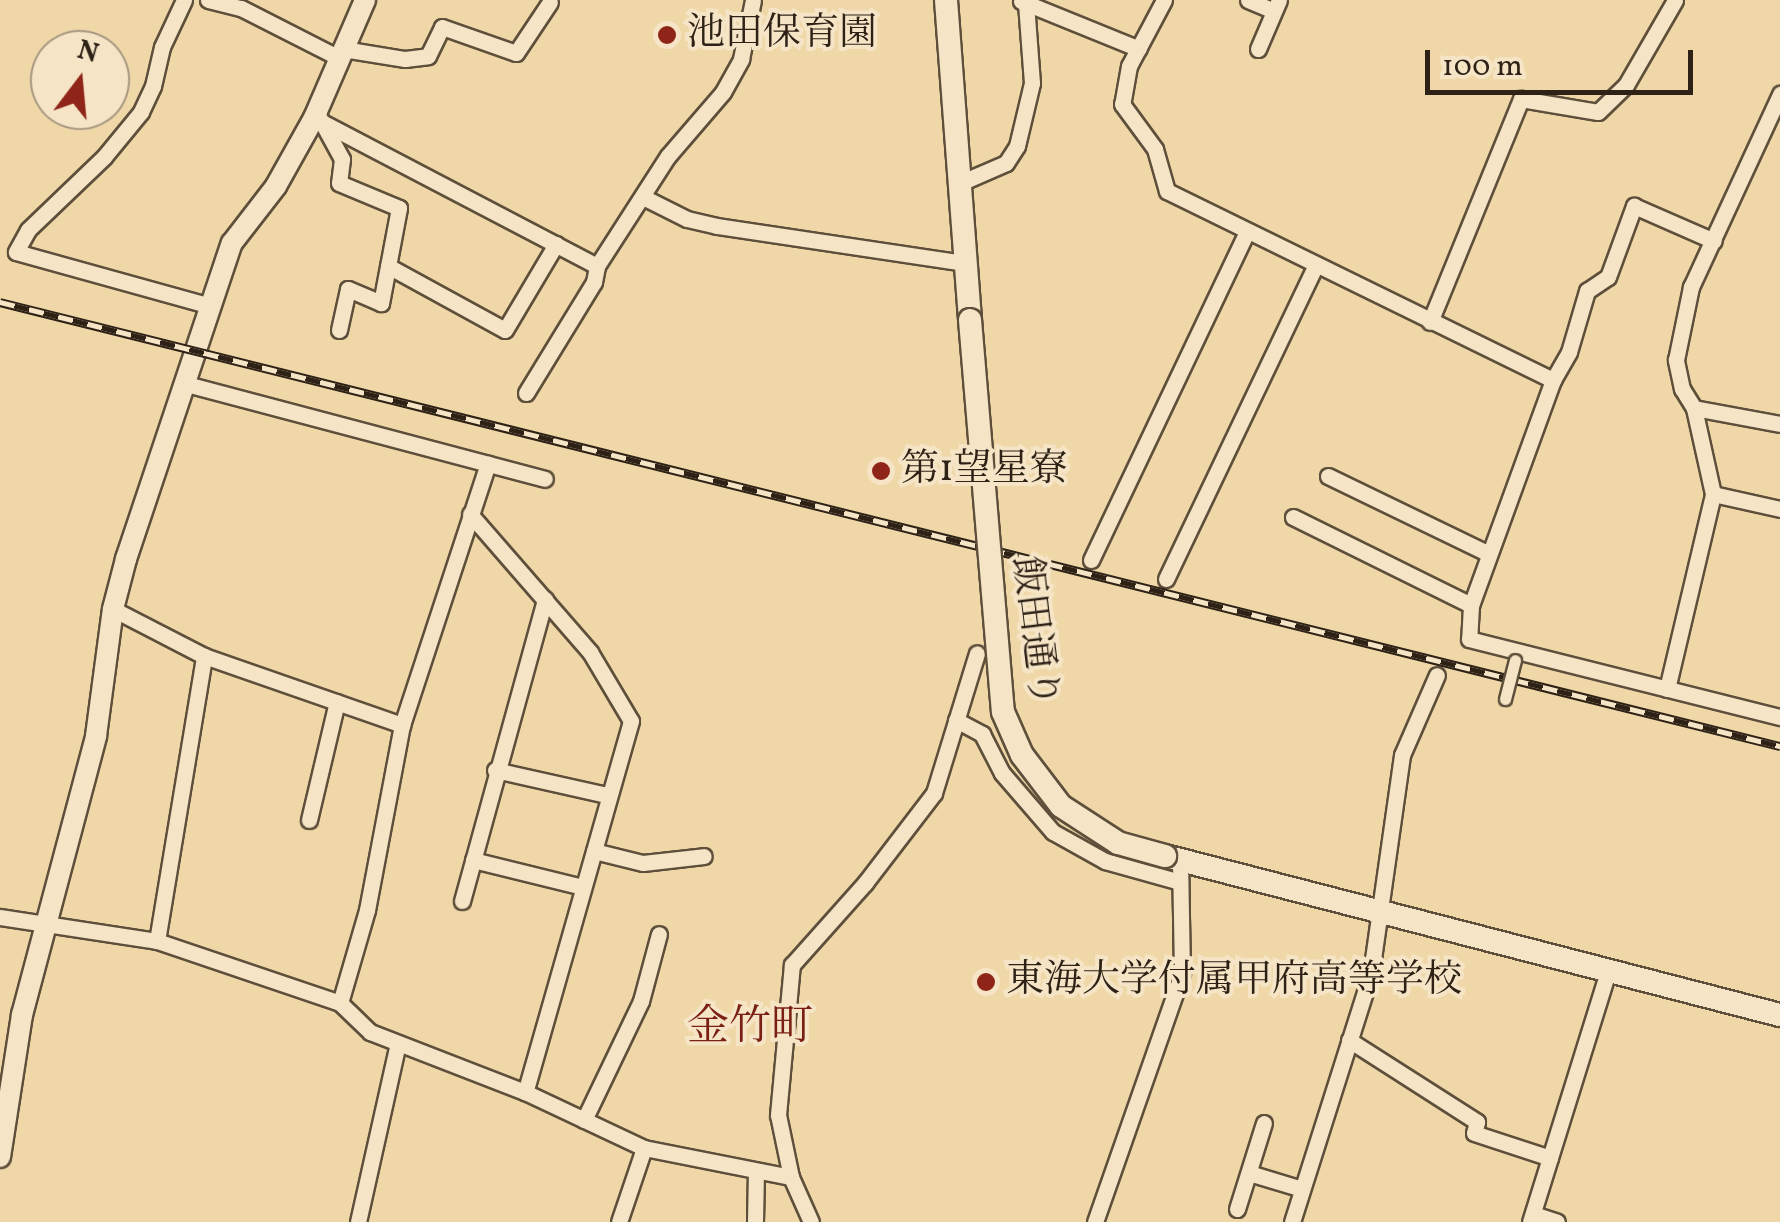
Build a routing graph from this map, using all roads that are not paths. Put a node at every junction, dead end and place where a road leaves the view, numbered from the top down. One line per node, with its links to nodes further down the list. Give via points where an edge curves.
1 (184, 0): 26 (street, via 141,112 28,230 16,252)
2 (208, 0): 14 (street)
3 (366, 0): 14 (street)
4 (752, 0): 18 (street, via 740,60 724,92 668,156)
5 (946, 0): 17 (main road, 飯田通り)
6 (1164, 0): 13 (street)
7 (1248, 0): 11 (street)
8 (1675, 0): 27 (street, via 1626,85 1598,112 1520,100)
9 (550, 2): 14 (street, via 516,53 442,27 428,56)
10 (1022, 2): 13 (street); 17 (street, via 1032,83 1017,146 1006,163)
11 (1276, 6): 12 (street)
12 (1258, 49)
13 (1138, 50): 19 (street, via 1128,66 1122,104 1154,149 1167,191)
14 (341, 53): 16 (street)
15 (1780, 94): 20 (street)
16 (316, 117): 21 (street); 23 (street, via 342,159 338,183 399,208); 26 (street, via 232,243)
17 (960, 183): 22 (main road, 飯田通り)
18 (643, 198): 22 (street, via 702,222); 24 (street)
19 (1247, 231): 25 (street); 42 (street)
20 (1714, 241): 29 (street, via 1634,206 1608,277 1586,291 1569,352); 32 (street, via 1691,287 1676,360)
21 (556, 244): 23 (street, via 505,330); 24 (street)
22 (966, 263): 63 (main road, 飯田通り, bridge, via 1003,712 1022,756 1061,806 1118,842)
23 (388, 266): 28 (street, via 382,303 348,289)
24 (597, 266): 31 (street, via 594,282)
25 (1316, 266): 27 (street); 43 (street)
26 (210, 306): 30 (street)
27 (1430, 322): 29 (street)
28 (340, 330)
29 (1553, 380): 41 (street)
30 (186, 384): 34 (street); 46 (street)
31 (526, 393)
32 (1694, 408): 33 (street); 37 (street)
33 (1780, 424)
34 (488, 464): 36 (street); 39 (street)
35 (1328, 476): 41 (street)
36 (545, 479)
37 (1713, 494): 38 (street); 51 (street)
38 (1780, 510)
39 (470, 514): 44 (street); 56 (street)
40 (1293, 517): 45 (street)
41 (1489, 554): 45 (street)
42 (1090, 560)
43 (1166, 579)
44 (545, 598): 57 (street); 58 (street, via 590,652 631,722)
45 (1471, 605): 51 (street, via 1469,638)
46 (113, 609): 48 (street); 68 (street, via 96,736)
47 (977, 653): 55 (street)
48 (204, 656): 53 (street); 70 (street)
49 (1515, 660): 52 (street, bridge)
50 (1437, 675): 66 (street, via 1402,755)
51 (1667, 689): 54 (street)
52 (1505, 699)
53 (337, 702): 56 (street); 59 (street)
54 (1780, 717)
55 (956, 720): 63 (street, via 982,734 1002,774 1053,832 1106,861); 84 (street, via 934,793 866,884 792,965 778,1115)
56 (402, 725): 72 (street, via 367,910)
57 (495, 770): 58 (street); 62 (street)
58 (608, 795): 60 (street)
59 (309, 820)
60 (594, 852): 61 (street, via 642,863); 64 (street)
61 (704, 856)
62 (473, 860): 64 (street); 65 (street)
63 (1175, 866): 66 (main road, 飯田通り); 92 (street, via 1182,973)
64 (583, 887): 76 (street)
65 (462, 901)
66 (1381, 911): 71 (main road, 飯田通り); 74 (street, via 1371,973)
67 (0, 917): 68 (street)
68 (46, 926): 70 (street); 80 (street, via 22,1015)
69 (659, 934): 77 (street, via 641,1001)
70 (157, 941): 72 (street)
71 (1608, 972): 73 (main road, 飯田通り); 81 (street)
72 (340, 1003): 75 (street, via 370,1032)
73 (1780, 1015)
74 (1349, 1040): 81 (street, via 1478,1122 1474,1133); 85 (street)
75 (398, 1042): 76 (street); 88 (street)
76 (524, 1092): 77 (street)
77 (584, 1120): 79 (street)
78 (1264, 1123): 83 (street)
79 (644, 1148): 82 (street); 89 (street)
80 (0, 1158)
81 (1550, 1158): 87 (street)
82 (756, 1172): 84 (street); 90 (street)
83 (1248, 1173): 85 (street); 86 (street)
84 (791, 1178): 91 (street)
85 (1302, 1190): 93 (street)
86 (1237, 1209)
87 (1532, 1218): 94 (street)
88 (358, 1222)
89 (619, 1222)
90 (755, 1222)
91 (811, 1222)
92 (1096, 1222)
93 (1292, 1222)
94 (1557, 1222)

